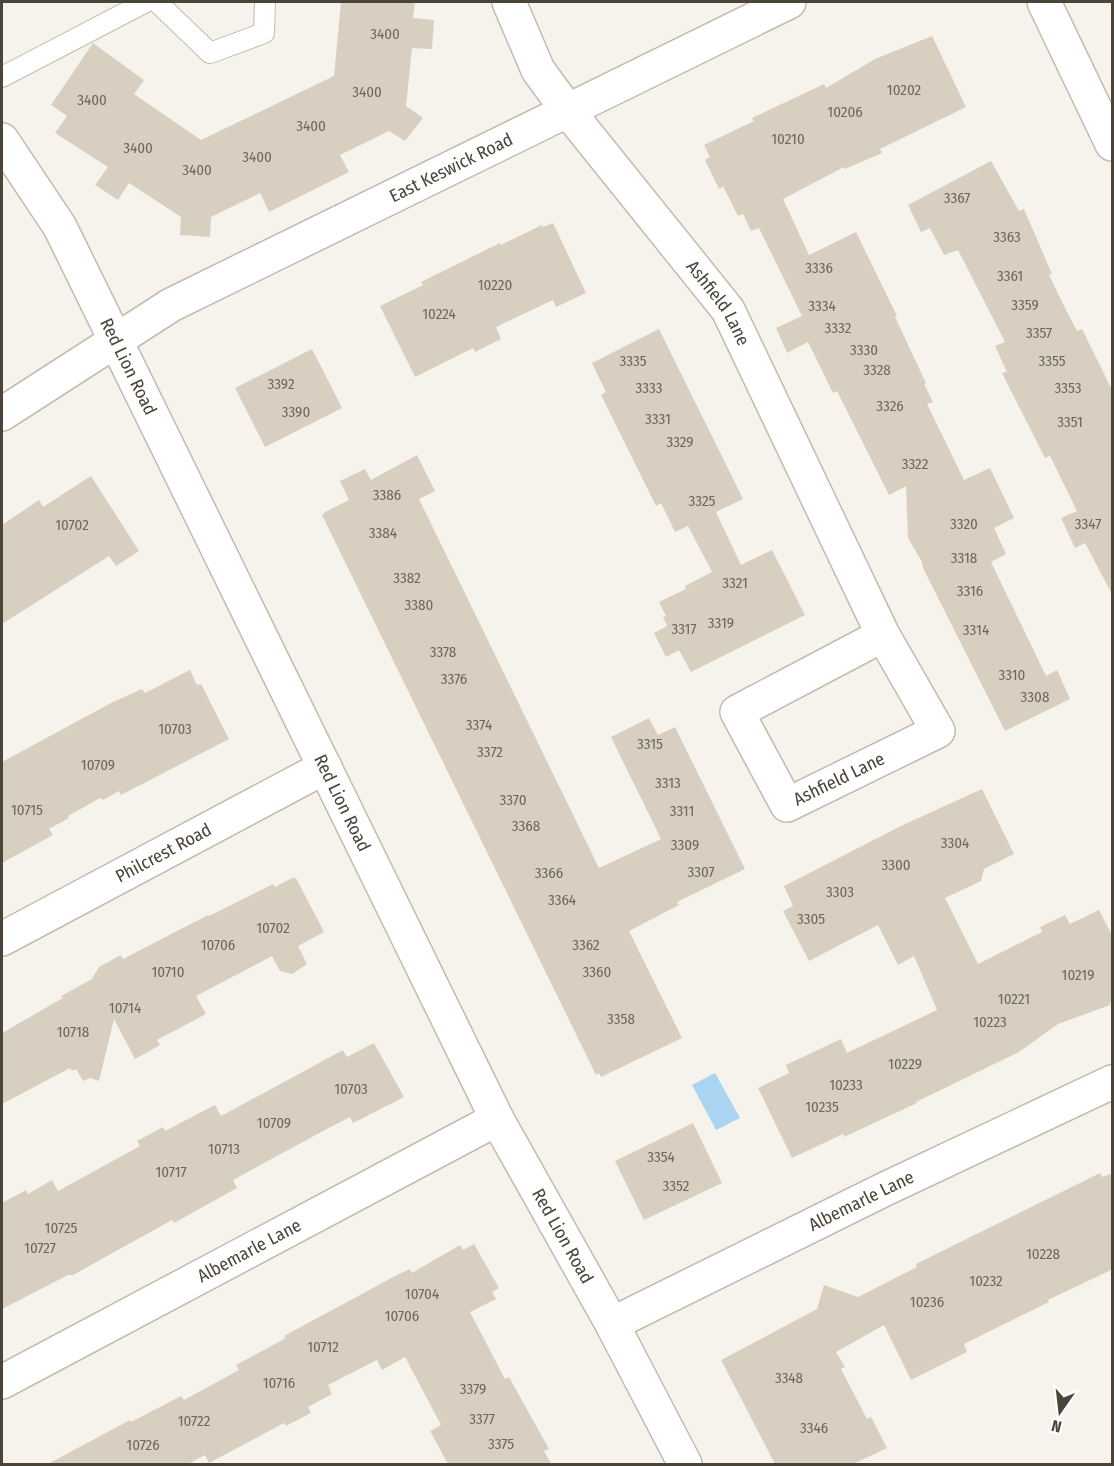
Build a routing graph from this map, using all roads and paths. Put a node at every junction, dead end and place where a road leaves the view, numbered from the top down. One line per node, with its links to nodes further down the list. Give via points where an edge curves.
1 (147, 2): 7 (lane)
2 (157, 2): 3 (lane, via 210,53 264,33)
3 (265, 2)
4 (508, 2): 8 (street, Ashfield Lane, via 538,70)
5 (789, 2): 8 (street, East Keswick Road)
6 (1044, 2): 10 (street)
7 (2, 77)
8 (568, 111): 11 (street, East Keswick Road, via 171,305); 13 (street, Ashfield Lane, via 728,310)
9 (2, 140): 11 (street, Red Lion Road, via 60,227)
10 (1113, 144)
11 (115, 340): 12 (street, East Keswick Road); 14 (street, Red Lion Road)
12 (2, 414)
13 (883, 635): 13 (street, Ashfield Lane, via 938,731 787,805 737,712)
14 (325, 767): 15 (street, Philcrest Road); 17 (street, Red Lion Road)
15 (2, 939)
16 (1113, 1082): 18 (street, Albemarle Lane)
17 (497, 1119): 18 (street, Red Lion Road); 19 (street, Albemarle Lane)
18 (612, 1324): 20 (street, Red Lion Road)
19 (2, 1382)
20 (685, 1464)

